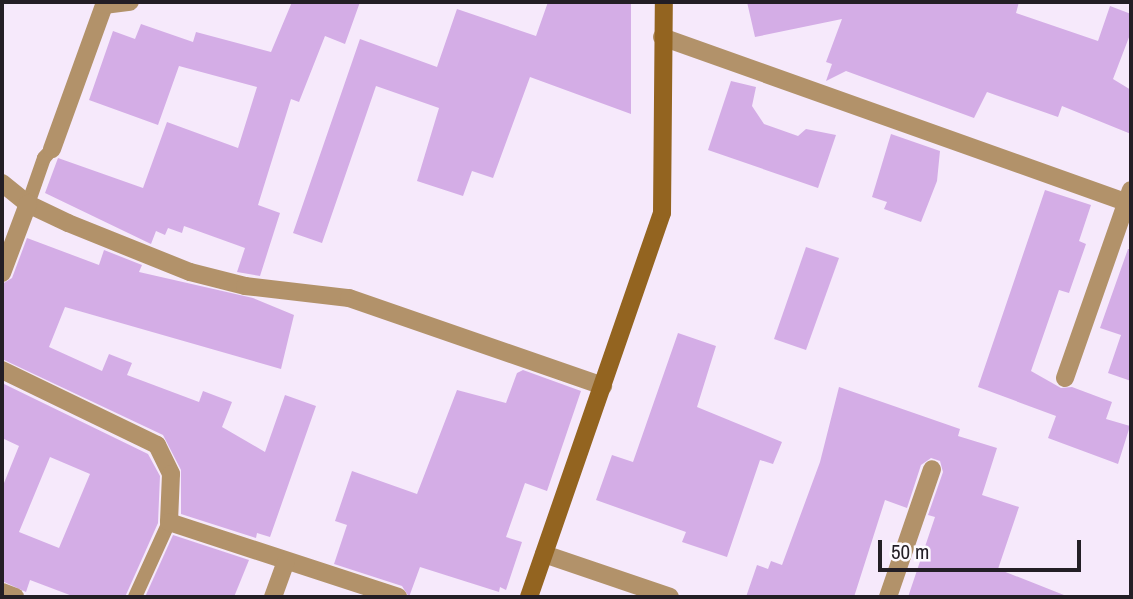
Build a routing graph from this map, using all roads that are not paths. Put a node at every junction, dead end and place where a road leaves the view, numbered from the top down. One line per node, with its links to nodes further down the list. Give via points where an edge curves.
1 (130, 2): 4 (street, via 104,5)
2 (664, 2): 3 (street)
3 (662, 37): 6 (street); 11 (street, via 662,213)
4 (52, 149): 7 (lane, via 44,158)
5 (2, 183): 7 (street)
6 (1130, 199): 10 (street)
7 (28, 204): 8 (street); 11 (street, via 120,247 190,272 245,286 349,298)
8 (2, 273)
9 (2, 370): 13 (street, via 157,445 171,474)
10 (1065, 377)
11 (603, 386): 14 (street)
12 (932, 469): 23 (street)
13 (169, 522): 15 (street); 18 (lane)
14 (544, 554): 21 (street); 22 (street)
15 (286, 561): 19 (street); 20 (street)
16 (2, 592): 17 (street)
17 (15, 597)
18 (135, 597)
19 (273, 597)
20 (398, 597)
21 (529, 597)
22 (670, 597)
23 (888, 597)

